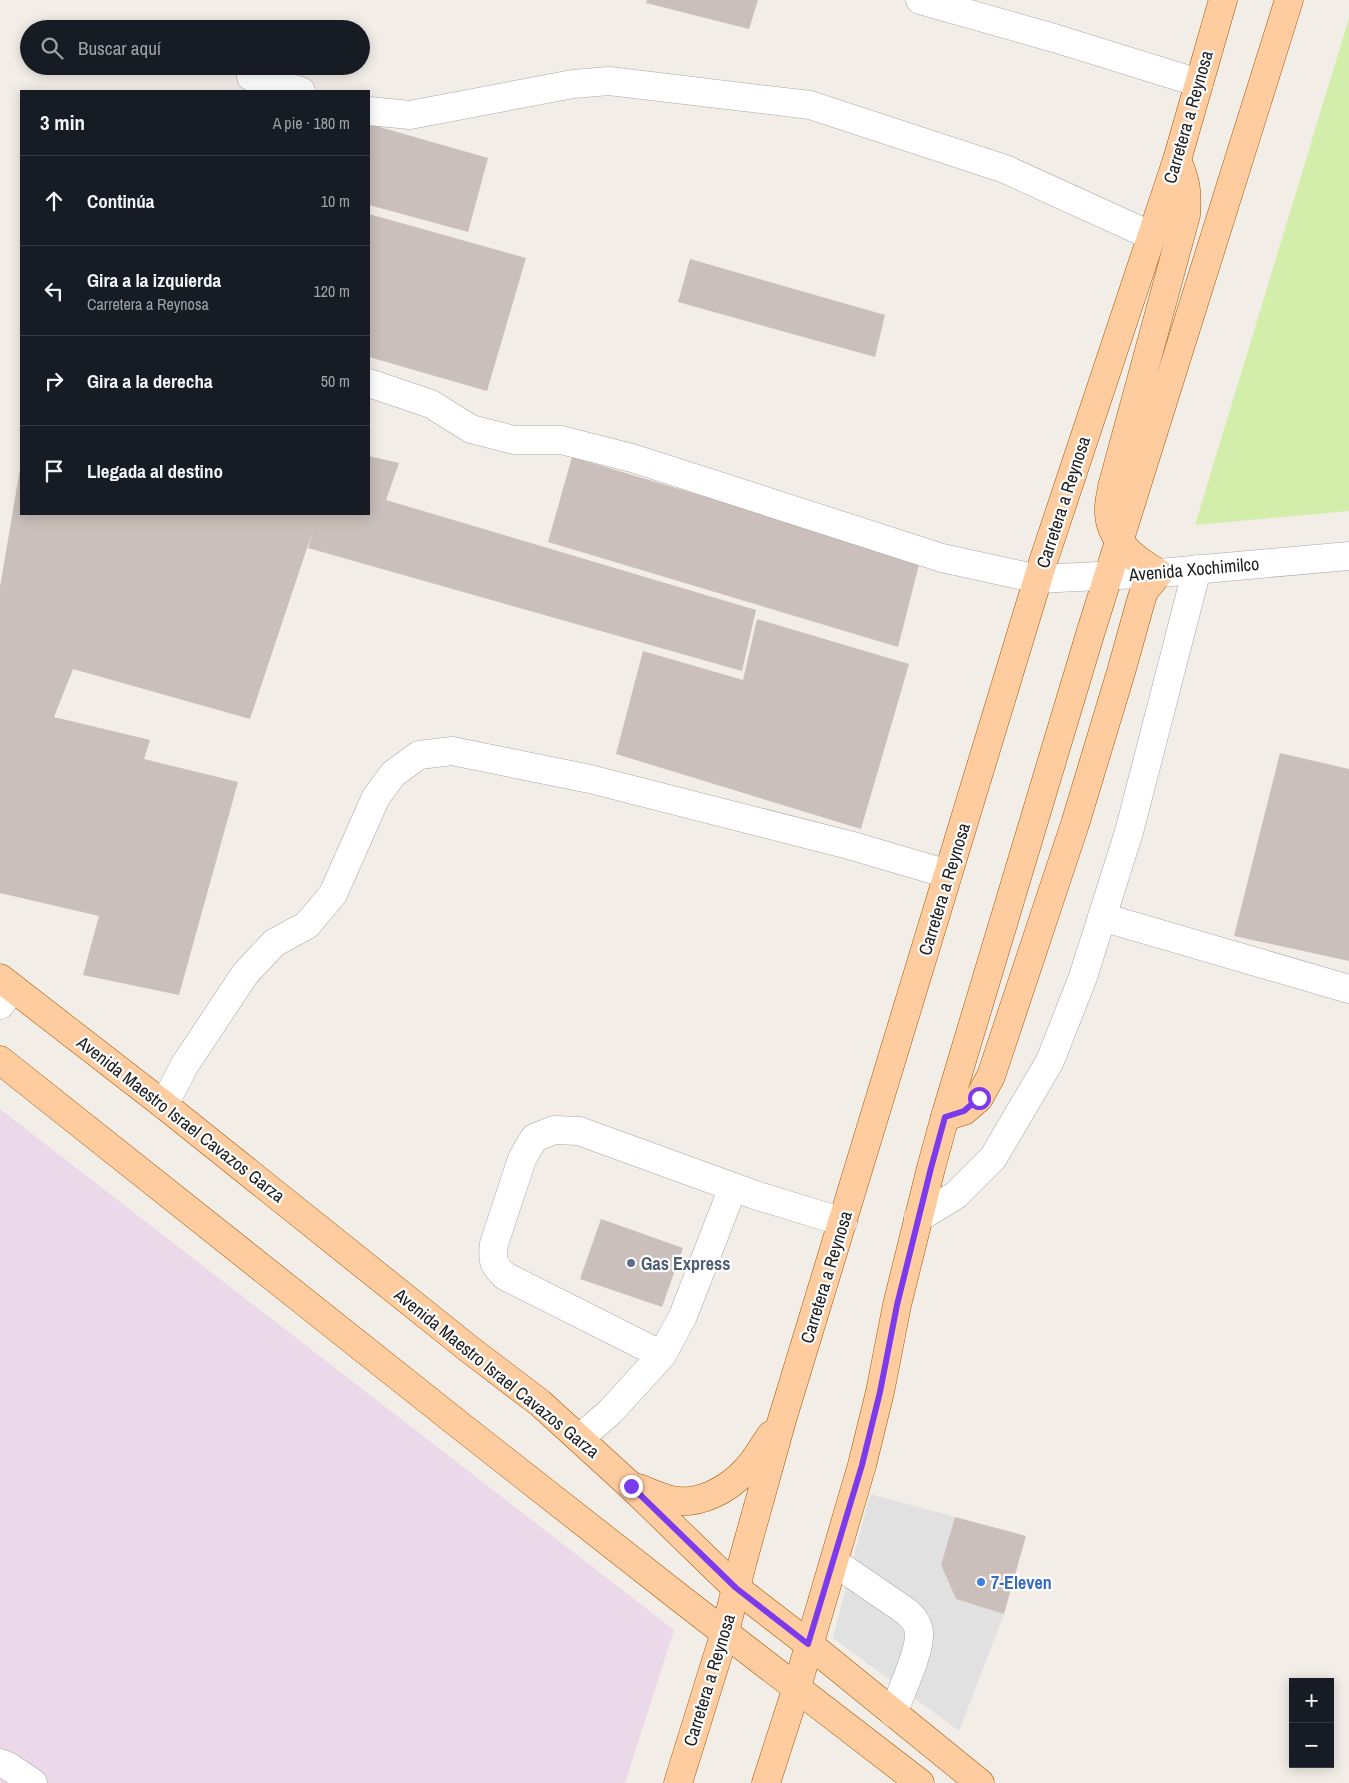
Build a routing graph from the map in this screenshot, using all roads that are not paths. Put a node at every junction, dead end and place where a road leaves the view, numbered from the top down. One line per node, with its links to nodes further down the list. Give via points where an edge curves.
1 (920, 0): 5 (street)
2 (1223, 0): 5 (main road, Carretera a Reynosa)
3 (1289, 0): 11 (main road)
4 (251, 76): 6 (street)
5 (1199, 82): 8 (main road, Carretera a Reynosa)
6 (298, 90)
7 (370, 111): 9 (street, via 410,116 573,84 609,81 810,105 1005,169)
8 (1177, 160): 9 (main road, Carretera a Reynosa); 11 (main road, via 1188,196 1186,215 1112,487 1110,520)
9 (1152, 236): 16 (main road, Carretera a Reynosa)
10 (370, 383): 16 (street, Avenida Xochimilco, via 431,404 471,428 514,440 561,440 632,458 942,558)
11 (1120, 542): 14 (main road, via 1138,560); 15 (main road)
12 (1349, 556): 13 (street, Avenida Xochimilco)
13 (1197, 569): 14 (street, Avenida Xochimilco); 18 (street, via 1128,832)
14 (1159, 572): 15 (street, Avenida Xochimilco); 23 (main road, via 1144,591 1075,824 991,1076 979,1098 964,1111)
15 (1109, 575): 16 (street, Avenida Xochimilco); 23 (main road)
16 (1038, 579): 17 (main road, Carretera a Reynosa)
17 (948, 874): 22 (street, via 849,845 590,779 452,751 418,755 394,774 376,797 333,894 307,925 274,943 245,974 184,1066); 26 (main road, Carretera a Reynosa)
18 (1102, 917): 19 (street); 25 (street, via 1050,1061 993,1158 956,1195)
19 (1349, 989)
20 (4, 990): 22 (main road, Avenida Maestro Israel Cavazos Garza)
21 (0, 1060): 33 (main road)
22 (164, 1104): 29 (main road, Avenida Maestro Israel Cavazos Garza)
23 (945, 1117): 25 (main road)
24 (733, 1187): 26 (street); 27 (street, via 683,1316); 27 (street, via 579,1131 554,1130 534,1138 522,1159 494,1244 492,1256 496,1268 505,1276)
25 (918, 1218): 31 (main road, via 880,1392)
26 (843, 1222): 28 (main road, Carretera a Reynosa)
27 (662, 1355): 29 (street, via 610,1412)
28 (782, 1420): 30 (main road, via 746,1470 713,1494 696,1500 672,1500); 32 (main road, Carretera a Reynosa)
29 (580, 1438): 30 (main road, Avenida Maestro Israel Cavazos Garza)
30 (631, 1486): 32 (main road, Avenida Maestro Israel Cavazos Garza)
31 (834, 1562): 34 (main road); 36 (street, via 916,1621 919,1632 917,1648)
32 (736, 1588): 33 (main road, Carretera a Reynosa); 34 (main road, Avenida Maestro Israel Cavazos Garza)
33 (725, 1632): 35 (main road); 39 (main road, Carretera a Reynosa)
34 (808, 1644): 35 (main road); 36 (main road, Avenida Maestro Israel Cavazos Garza)
35 (797, 1687): 40 (main road); 41 (main road)
36 (893, 1713): 42 (main road, Avenida Maestro Israel Cavazos Garza)
37 (0, 1763): 38 (street)
38 (33, 1783)
39 (678, 1783)
40 (766, 1783)
41 (920, 1783)
42 (980, 1783)

